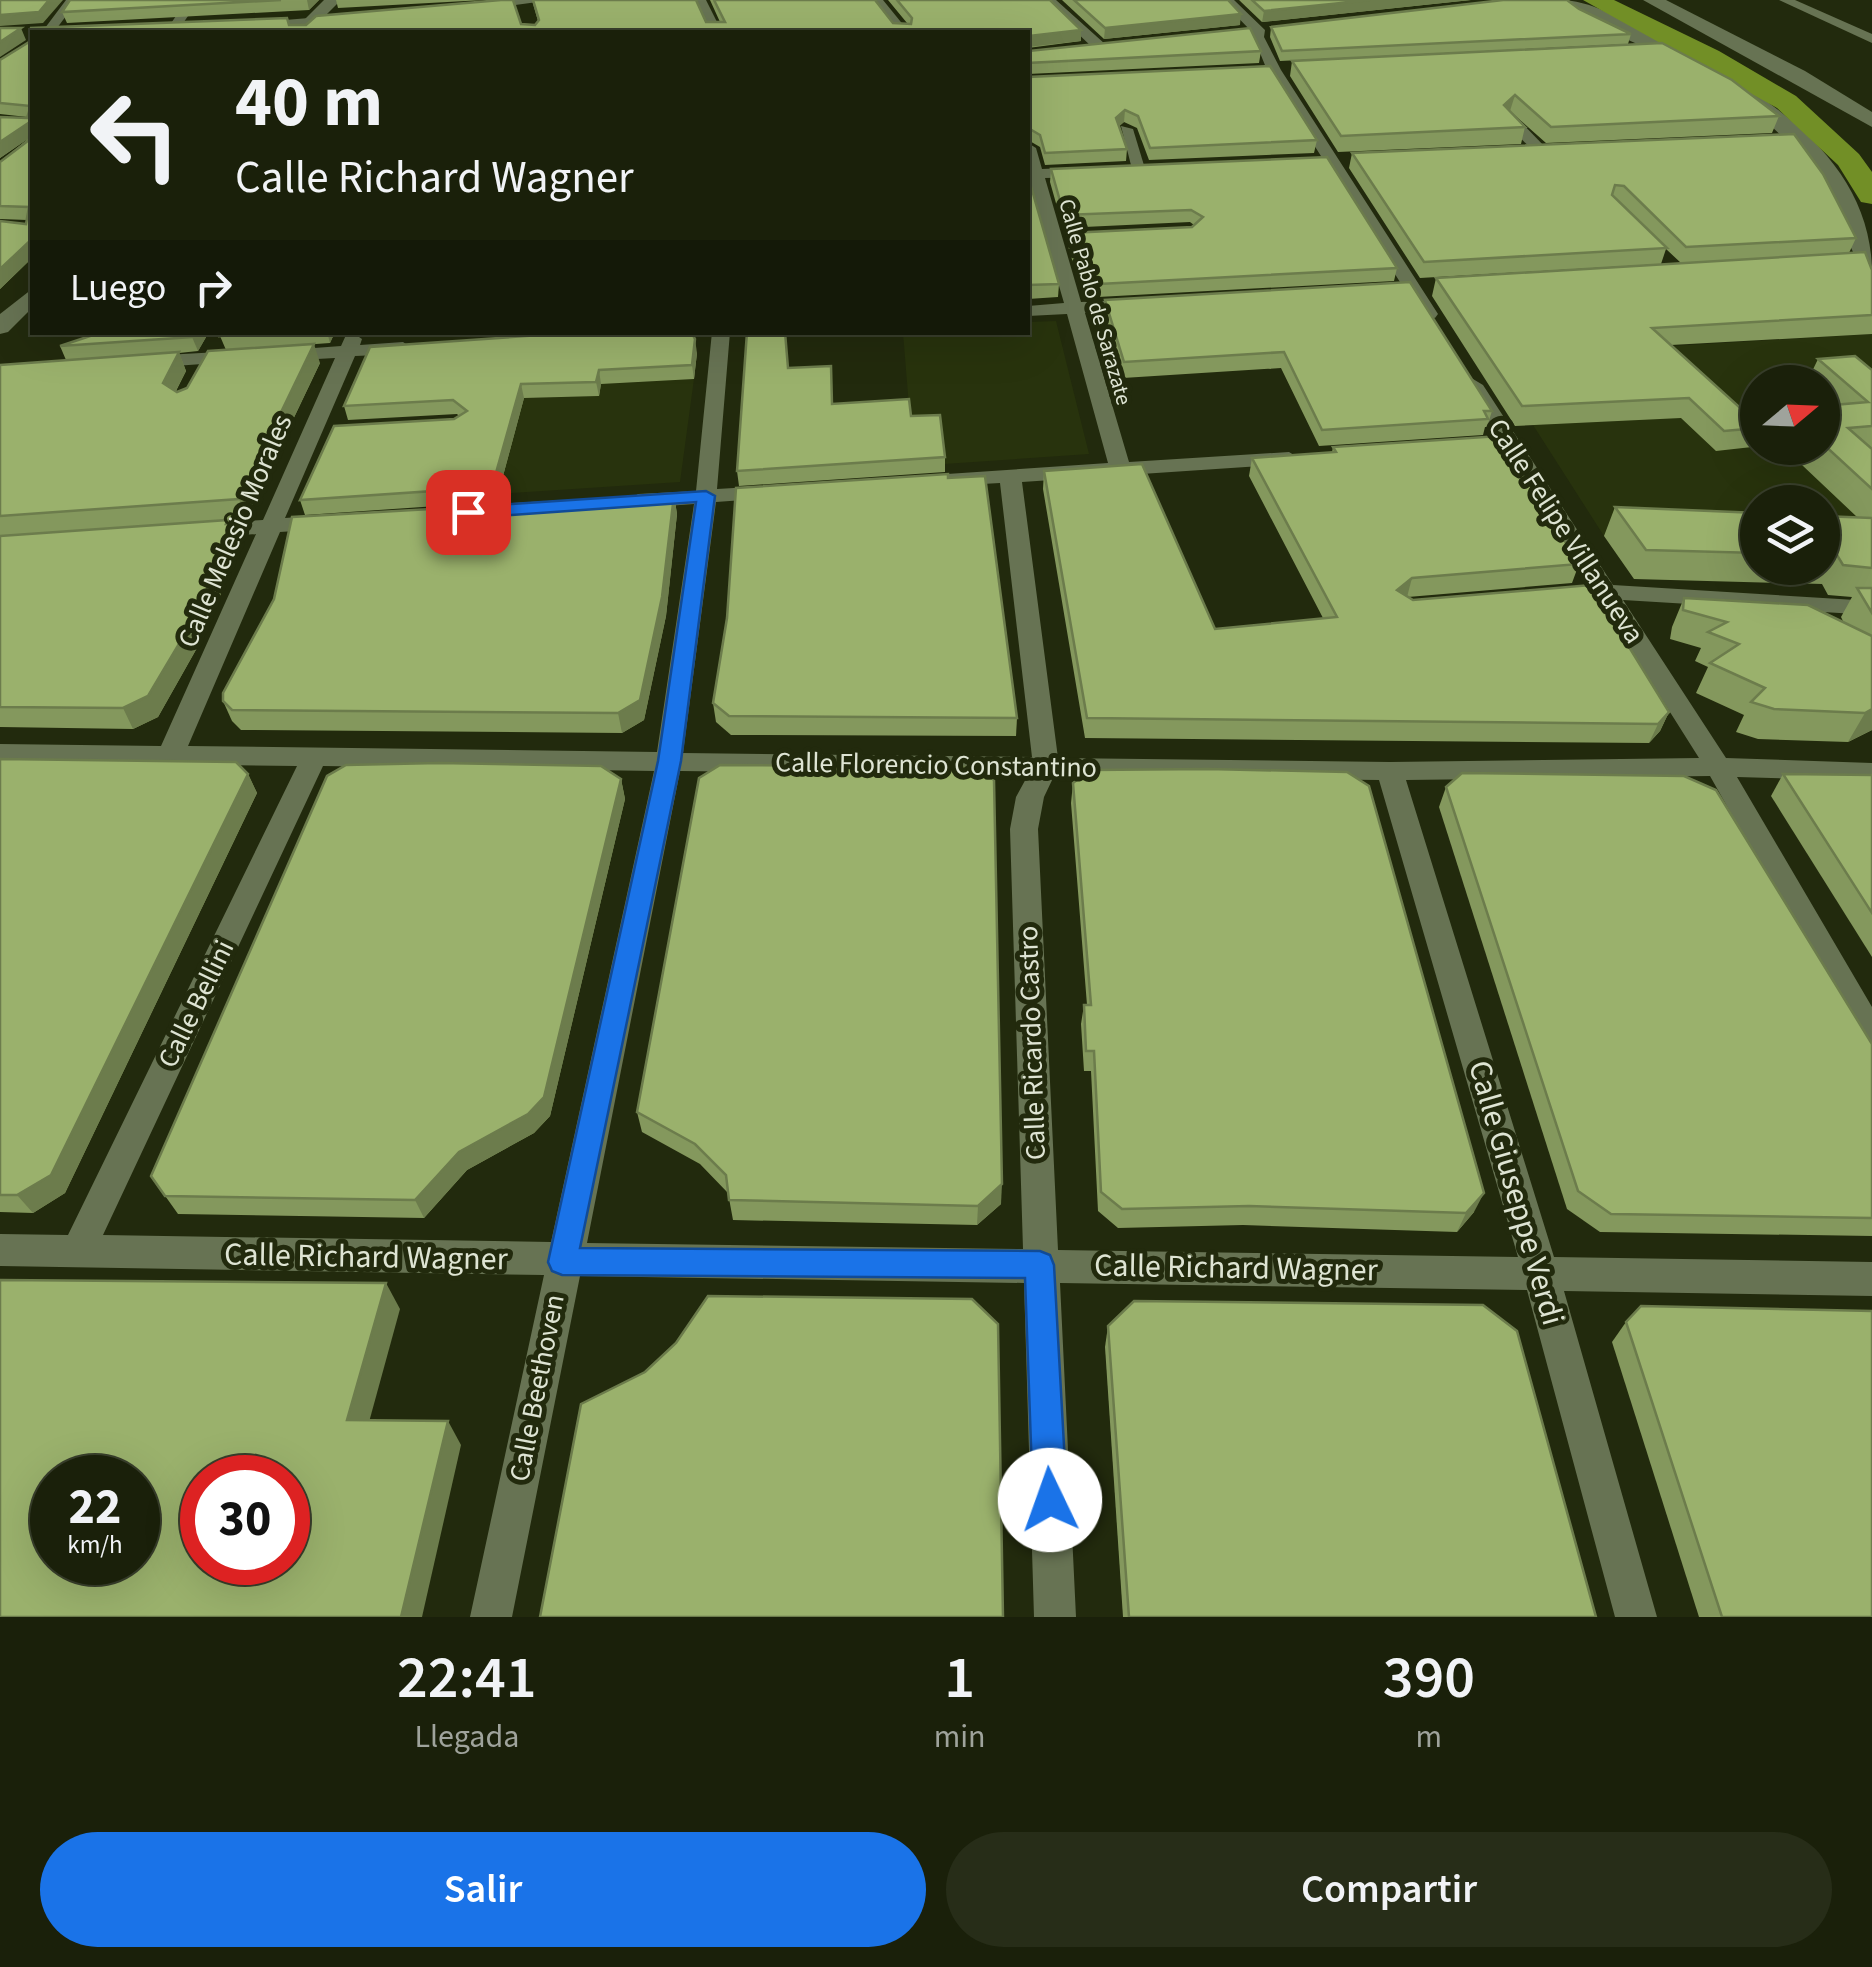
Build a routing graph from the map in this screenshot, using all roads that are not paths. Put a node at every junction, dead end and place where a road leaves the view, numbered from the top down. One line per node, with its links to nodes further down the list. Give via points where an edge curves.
1 (72, 0): 22 (street)
2 (193, 0): 21 (street)
3 (333, 0): 19 (street)
4 (546, 0): 12 (street)
5 (700, 0): 23 (street)
6 (876, 0): 24 (street)
7 (1050, 0): 29 (street)
8 (1227, 0): 25 (street)
9 (1567, 0): 35 (main road)
10 (1595, 0): 14 (highway)
11 (1785, 0): 27 (street)
12 (522, 1): 13 (street); 16 (street)
13 (465, 7)
14 (1640, 8): 34 (highway); 35 (highway); 39 (highway, via 1802,94); 49 (highway, via 1796,112 1838,148)
15 (350, 17): 19 (street)
16 (526, 18)
17 (236, 24): 19 (street)
18 (198, 26): 21 (street)
19 (306, 26)
20 (1277, 28): 25 (street)
21 (170, 29)
22 (50, 30)
23 (715, 30)
24 (901, 30)
25 (1258, 30): 26 (street); 32 (street)
26 (1238, 32)
27 (1872, 39)
28 (1120, 45): 29 (street)
29 (1100, 47): 30 (street)
30 (1082, 49)
31 (1293, 69): 32 (street)
32 (1274, 70): 33 (street); 45 (street)
33 (1255, 71)
34 (1798, 74): 37 (main road)
35 (1742, 95): 50 (main road, via 1831,180)
36 (1510, 119): 42 (street)
37 (1872, 121)
38 (1126, 129): 47 (street)
39 (1872, 148)
40 (1562, 151): 42 (street)
41 (1523, 152): 42 (street)
42 (1542, 152)
43 (1350, 159): 45 (street)
44 (1312, 160): 45 (street)
45 (1332, 160): 56 (street)
46 (1160, 168): 47 (street)
47 (1123, 170): 48 (street)
48 (1031, 174): 53 (street, Calle Pablo de Sarazate, via 1062,237)
49 (1872, 195)
50 (1865, 263)
51 (30, 298): 55 (street)
52 (1154, 304): 53 (street)
53 (1074, 309): 54 (street); 68 (street, Calle Pablo de Sarazate)
54 (1030, 311)
55 (0, 328)
56 (1442, 334)
57 (220, 335): 61 (street)
58 (721, 335): 72 (street, Calle Beethoven)
59 (352, 342): 60 (street); 61 (street); 66 (street, Calle Melesio Morales)
60 (424, 346)
61 (208, 358): 62 (street); 64 (street)
62 (128, 363)
63 (1461, 365): 77 (street, Calle Felipe Villanueva, via 1500,444)
64 (192, 387)
65 (346, 430): 66 (street)
66 (310, 432): 75 (street, Calle Melesio Morales)
67 (1315, 456): 68 (street)
68 (1120, 468): 69 (street)
69 (1010, 475): 70 (street); 84 (street, Calle Ricardo Castro)
70 (915, 482)
71 (801, 490): 72 (street)
72 (706, 496): 73 (street); 83 (street, Calle Beethoven)
73 (607, 503)
74 (349, 520): 75 (street)
75 (270, 526): 76 (street); 81 (street, Calle Melesio Morales)
76 (173, 533)
77 (1604, 590): 78 (street); 79 (street); 85 (street, Calle Felipe Villanueva)
78 (1564, 594)
79 (1872, 608)
80 (0, 753): 81 (street, Calle Florencio Constantino)
81 (171, 754): 82 (street, Calle Florencio Constantino)
82 (315, 756): 83 (street, Calle Florencio Constantino); 90 (street, Calle Bellini)
83 (670, 761): 84 (street, Calle Florencio Constantino); 91 (street, Calle Beethoven)
84 (1046, 766): 86 (street, Calle Florencio Constantino); 92 (street, Calle Ricardo Castro, via 1024,829)
85 (1718, 767): 86 (street, Calle Florencio Constantino); 87 (street, Calle Florencio Constantino); 88 (street, Calle Felipe Villanueva)
86 (1390, 771): 93 (street, Calle Giuseppe Verdi)
87 (1872, 772)
88 (1872, 1036)
89 (0, 1250): 90 (street, Calle Richard Wagner)
90 (78, 1251): 91 (street, Calle Richard Wagner)
91 (562, 1262): 92 (street, Calle Richard Wagner); 95 (street, Calle Beethoven)
92 (1040, 1265): 93 (street, Calle Richard Wagner); 96 (street, Calle Ricardo Castro)
93 (1540, 1272): 94 (street, Calle Richard Wagner); 97 (street, Calle Giuseppe Verdi)
94 (1872, 1279)
95 (492, 1617)
96 (1055, 1617)
97 (1636, 1617)

